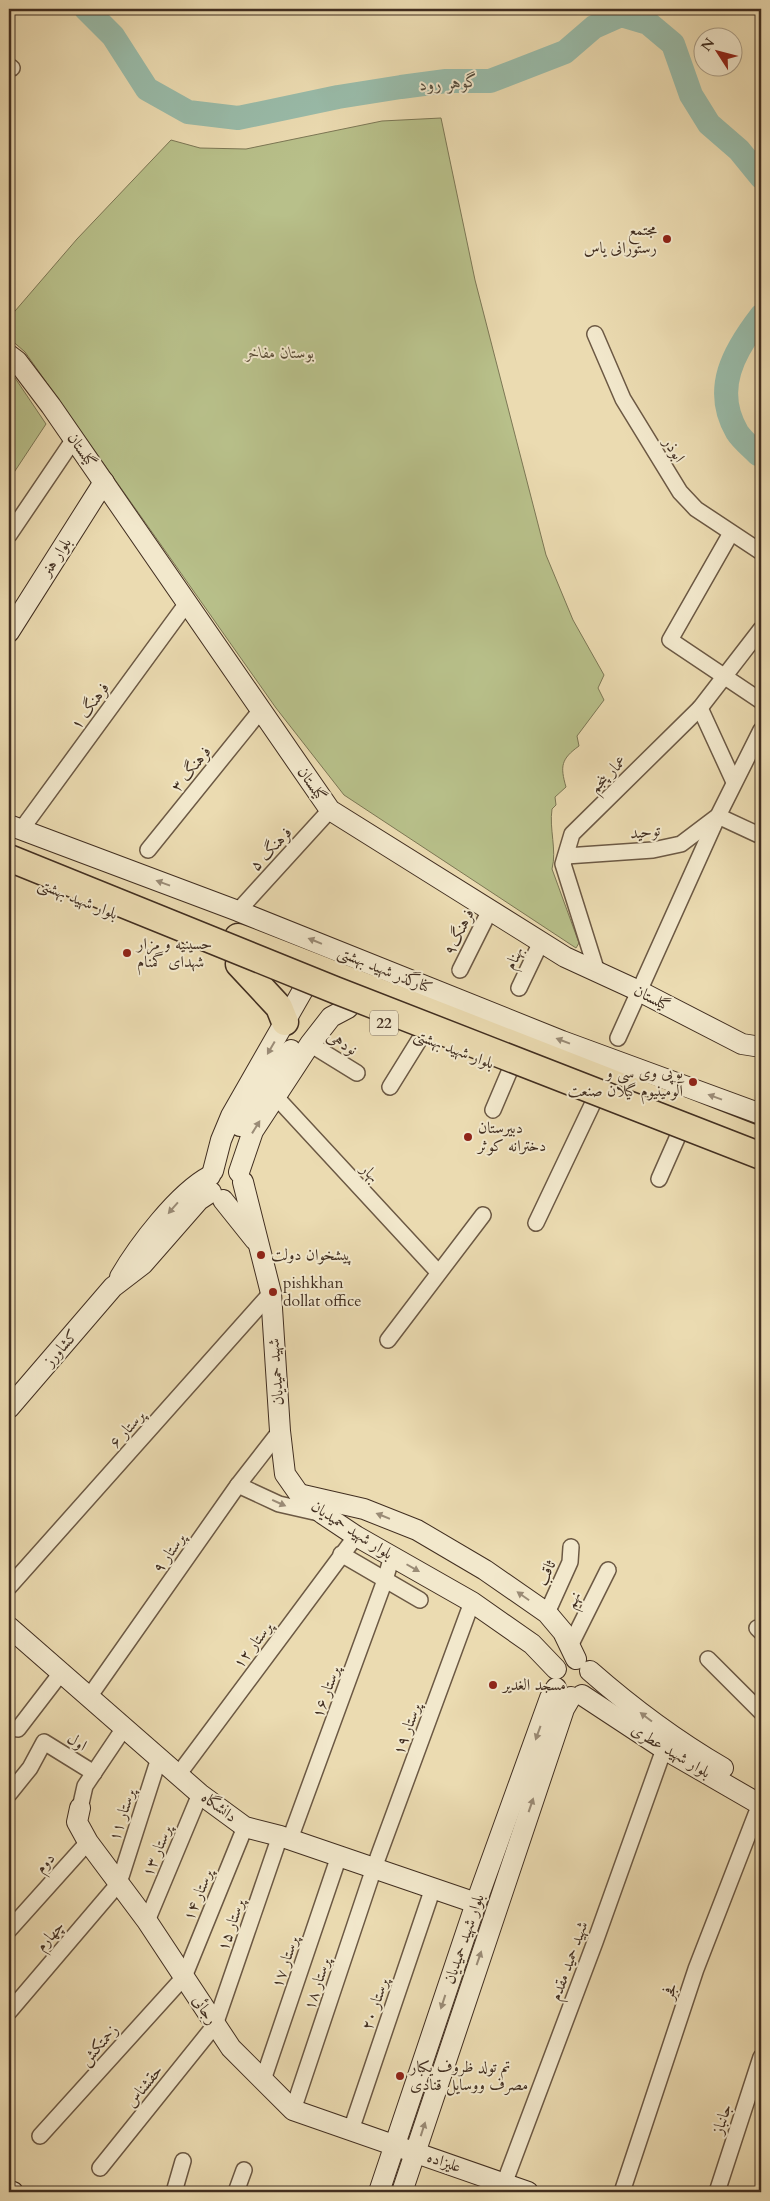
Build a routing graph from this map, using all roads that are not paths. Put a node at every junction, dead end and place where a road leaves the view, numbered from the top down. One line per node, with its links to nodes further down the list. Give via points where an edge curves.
1 (594, 334): 5 (street, ابوذر, via 623,399 680,492 696,509)
2 (9, 355): 3 (street, گیلستان, via 17,361)
3 (74, 439): 4 (street, گیلستان); 6 (street)
4 (101, 477): 8 (street, گیلستان); 9 (street, بلوار هنر)
5 (731, 534): 7 (street, ابوذر); 11 (street, via 670,640)
6 (9, 535)
7 (761, 552)
8 (187, 603): 14 (street, گیلستان); 19 (street, فرهنگ ۱)
9 (10, 621)
10 (761, 629): 11 (street, عمار پنجم)
11 (724, 678): 12 (street); 13 (street, عمار پنجم)
12 (761, 701)
13 (700, 708): 16 (street); 22 (street, عمار پنجم, via 572,834)
14 (261, 710): 17 (street, گیلستان); 21 (street, فرهنگ ۳)
15 (761, 730): 16 (street, توحید)
16 (734, 782): 18 (street, توحید)
17 (330, 810): 25 (street, گیلستان); 26 (street, فرهنگ ۵)
18 (718, 816): 20 (street); 22 (street, توحید, via 681,844 653,850); 33 (street)
19 (13, 834): 26 (street, کنارگذر شهید بهشتی, one-way to 19); 31 (highway, بلوار شهید بهشتی / 22)
20 (761, 836)
21 (148, 850)
22 (566, 856): 30 (street, عمار پنجم, via 563,864)
23 (9, 858): 51 (highway, bridge, via 335,990)
24 (9, 871): 28 (highway, بلوار شهید بهشتی / 22)
25 (490, 910): 27 (street, گیلستان); 29 (street, فرهنگ۹)
26 (238, 911): 43 (street, کنارگذر شهید بهشتی, one-way to 26)
27 (541, 942): 30 (street, گیلستان); 32 (street, بهنام)
28 (239, 964): 31 (highway, بلوار شهید بهشتی / 22); 35 (highway, via 279,1007)
29 (460, 970)
30 (597, 972): 33 (street, گیلستان)
31 (308, 978): 34 (highway, بلوار شهید بهشتی / 22); 35 (street, شهید حمیدیان); 40 (highway, بلوار شهید بهشتی / 22)
32 (519, 988)
33 (639, 990): 37 (street); 39 (street, گیلستان, via 742,1044)
34 (337, 1015): 36 (highway, بلوار شهید بهشتی / 22); 38 (street); 54 (street, via 307,1025 240,1125)
35 (285, 1022): 54 (street, شهید حمیدیان, one-way to 54, via 231,1116 221,1140)
36 (421, 1037): 41 (highway, بلوار شهید بهشتی / 22); 44 (street)
37 (618, 1038)
38 (310, 1044): 42 (street, نودهی); 45 (street)
39 (761, 1047)
40 (541, 1069): 41 (highway, بلوار شهید بهشتی / 22); 43 (highway, بلوار شهید بهشتی / 22)
41 (510, 1070): 46 (street)
42 (357, 1072)
43 (594, 1083): 47 (street, کنارگذر شهید بهشتی, one-way to 43); 48 (highway, بلوار شهید بهشتی / 22); 49 (highway, بلوار شهید بهشتی / 22); 56 (street)
44 (390, 1087)
45 (276, 1098): 54 (street, one-way to 45); 58 (street, بهار)
46 (493, 1110)
47 (761, 1114): 48 (street)
48 (706, 1120): 50 (highway, بلوار شهید بهشتی / 22)
49 (678, 1136): 52 (highway, بلوار شهید بهشتی / 22); 53 (street)
50 (761, 1141)
51 (761, 1156)
52 (761, 1170)
53 (659, 1179)
54 (224, 1180): 57 (street, شهید حمیدیان); 57 (street, شهید حمیدیان); 61 (street, کشاورز, via 199,1200 143,1264 114,1288)
55 (483, 1215): 58 (street)
56 (536, 1223)
57 (259, 1246): 59 (street, شهید حمیدیان)
58 (438, 1272): 60 (street)
59 (271, 1294): 62 (street, شهید حمیدیان); 72 (street, پرستار ۶)
60 (388, 1340)
61 (9, 1408)
62 (280, 1431): 63 (street, پرستار ۹); 64 (street, شهید حمیدیان, via 285,1474)
63 (238, 1484): 65 (street, one-way to 65, via 293,1509); 81 (street, پرستار ۹)
64 (299, 1494): 65 (street, بلوار شهید حمیدیان); 75 (street, بلوار شهید حمیدیان, one-way to 64, via 485,1570 417,1530 364,1509)
65 (323, 1514): 66 (street, بلوار شهید حمیدیان)
66 (356, 1536): 68 (street, پرستار ۱۲); 69 (street, بلوار شهید حمیدیان)
67 (571, 1547): 75 (street, ثاقب, via 570,1562)
68 (341, 1554): 71 (street); 88 (street, پرستار ۱۲)
69 (392, 1556): 71 (street, پرستار ۱۶); 74 (street, بلوار شهید حمیدیان, one-way to 74)
70 (608, 1570): 77 (street, نهم)
71 (386, 1580): 73 (street); 94 (street, پرستار ۱۶)
72 (9, 1587)
73 (420, 1600)
74 (472, 1602): 80 (street, بلوار شهید حمیدیان, via 532,1644); 97 (street, پرستار ۱۹)
75 (547, 1613): 77 (street, بلوار شهید حمیدیان)
76 (9, 1627): 79 (street, دانشگاه)
77 (579, 1659): 80 (street, via 564,1662); 80 (street, via 589,1686); 91 (street, بلوار شهید عطری, one-way to 77, via 622,1700)
78 (708, 1659): 82 (street)
79 (62, 1673): 81 (street, دانشگاه); 84 (street)
80 (566, 1687): 85 (street, بلوار شهید عطری); 100 (street, بلوار شهید حمیدیان, one-way to 100, via 550,1698); 105 (street, بلوار شهید حمیدیان, one-way to 80, via 562,1714)
81 (89, 1697): 83 (street, دانشگاه)
82 (761, 1712)
83 (124, 1728): 86 (street, دانشگاه); 87 (street)
84 (18, 1729)
85 (664, 1749): 91 (street, بلوار شهید عطری); 118 (street, شهید حمید مقدم)
86 (159, 1758): 88 (street, دانشگاه); 98 (street, پرستار ۱۱)
87 (94, 1773): 89 (street, اول, via 44,1742 30,1768); 92 (street, via 85,1786)
88 (178, 1774): 90 (street, دانشگاه)
89 (9, 1794)
90 (200, 1794): 93 (street, دانشگاه); 101 (street, پرستار ۱۳)
91 (761, 1800): 126 (street, فجر, via 696,1969)
92 (80, 1808): 95 (street, رجائی, via 77,1822)
93 (245, 1827): 94 (street, دانشگاه); 103 (street, پرستار ۱۴)
94 (285, 1837): 96 (street, دانشگاه); 107 (street, پرستار ۱۵)
95 (88, 1842): 98 (street, رجائی); 102 (street, دوم)
96 (339, 1856): 97 (street, دانشگاه); 109 (street, پرستار ۱۷)
97 (374, 1868): 99 (street, دانشگاه); 110 (street, پرستار ۱۸)
98 (119, 1883): 101 (street, رجائی); 106 (street, چهارم)
99 (433, 1888): 100 (street, دانشگاه); 111 (street, پرستار ۲۰)
100 (476, 1903): 104 (street, بلوار شهید حمیدیان)
101 (147, 1921): 103 (street, رجائی)
102 (9, 1930)
103 (184, 1977): 107 (street, رجائی); 112 (street, زحمتکش)
104 (451, 1978): 105 (street); 113 (street, بلوار شهید حمیدیان, one-way to 113)
105 (470, 1983): 114 (street, بلوار شهید حمیدیان, one-way to 105)
106 (9, 2012)
107 (215, 2025): 109 (street, رجائی, via 231,2048); 116 (street, حقشناس)
108 (761, 2057): 127 (street, جانباز)
109 (263, 2080): 110 (street, رجائی)
110 (293, 2110): 111 (street, رجائی)
111 (351, 2130): 113 (street, رجائی)
112 (40, 2136)
113 (395, 2146): 114 (street, علیزاده); 123 (street, بلوار شهید حمیدیان)
114 (415, 2152): 118 (street, علیزاده); 124 (street, بلوار شهید حمیدیان)
115 (183, 2161): 121 (street)
116 (100, 2168)
117 (244, 2170): 122 (street)
118 (503, 2188): 125 (street, علیزاده)
119 (9, 2190): 120 (street)
120 (13, 2192)
121 (174, 2192)
122 (236, 2192)
123 (379, 2192)
124 (402, 2192)
125 (528, 2192)
126 (622, 2192)
127 (717, 2192)

